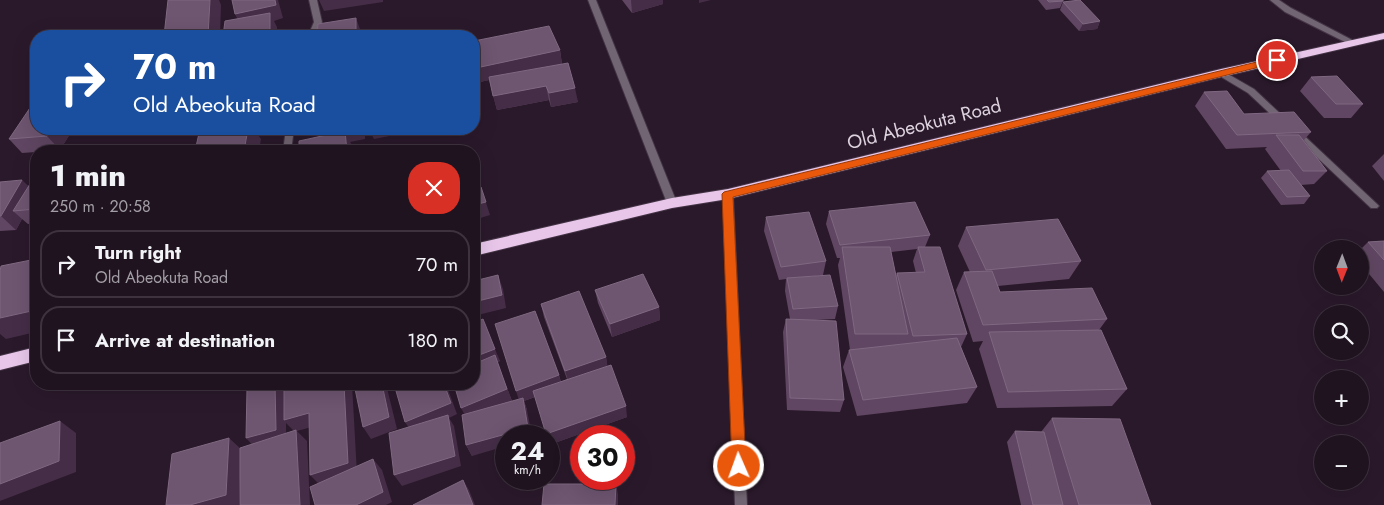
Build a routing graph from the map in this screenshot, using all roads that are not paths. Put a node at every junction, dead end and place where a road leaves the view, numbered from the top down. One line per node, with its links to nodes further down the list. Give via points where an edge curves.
1 (313, 0): 4 (street, via 318,22)
2 (592, 0): 9 (street)
3 (1274, 0): 6 (street)
4 (315, 30)
5 (1384, 36): 6 (highway, Old Abeokuta Road)
6 (1352, 42): 7 (highway, Old Abeokuta Road)
7 (1221, 73): 8 (highway, Old Abeokuta Road); 10 (street, via 1251,92)
8 (728, 194): 9 (highway, Old Abeokuta Road); 14 (street)
9 (672, 203): 11 (highway, Old Abeokuta Road)
10 (1374, 206)
11 (480, 249)
12 (30, 356): 13 (highway)
13 (0, 363)
14 (740, 505)

